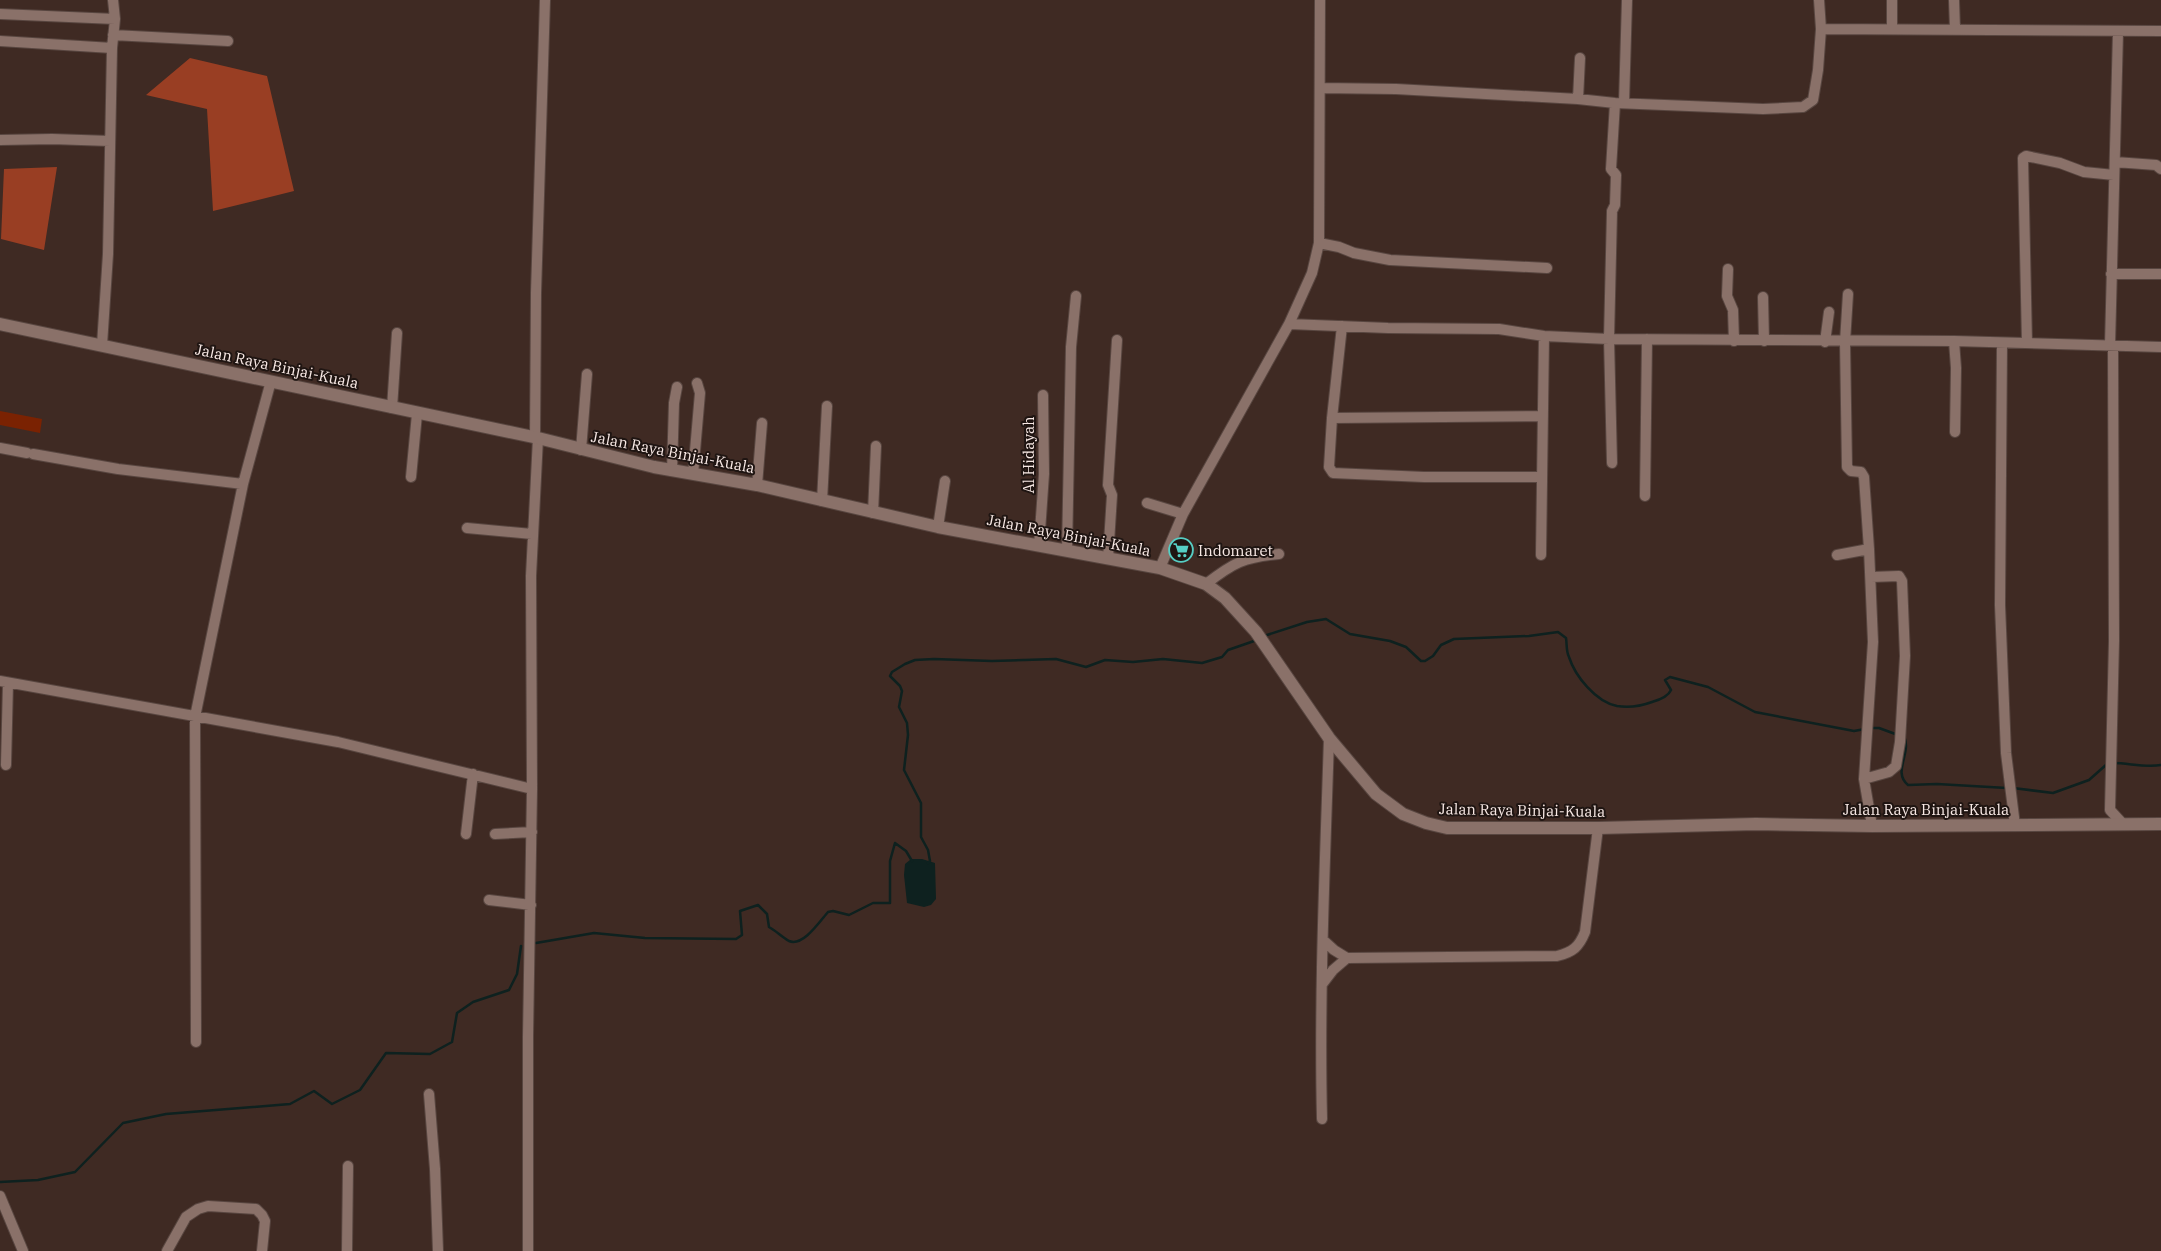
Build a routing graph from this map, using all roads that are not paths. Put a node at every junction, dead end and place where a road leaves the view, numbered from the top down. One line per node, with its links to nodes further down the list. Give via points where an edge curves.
1 (113, 0): 9 (street)
2 (545, 0): 67 (street, via 536,293)
3 (1320, 0): 20 (street)
4 (1627, 0): 22 (street)
5 (1819, 0): 10 (street)
6 (1892, 0): 11 (street)
7 (1954, 0): 12 (street)
8 (0, 14): 9 (street)
9 (114, 19): 15 (street)
10 (1821, 29): 11 (street); 22 (street, via 1818,70 1813,100 1809,105 1763,109)
11 (1892, 29): 12 (street)
12 (1955, 29): 14 (street)
13 (2161, 31): 14 (street)
14 (2118, 32): 25 (street)
15 (113, 35): 17 (street); 18 (street)
16 (0, 41): 18 (street)
17 (228, 41)
18 (112, 48): 24 (street)
19 (1580, 58): 21 (street)
20 (1320, 88): 21 (street); 28 (street)
21 (1578, 99): 22 (street)
22 (1619, 103): 43 (street, via 1611,169 1616,176 1612,211)
23 (0, 140): 24 (street)
24 (110, 141): 53 (street)
25 (2116, 162): 26 (street, via 2156,165); 27 (street)
26 (2161, 169)
27 (2114, 175): 31 (street); 51 (street, via 2084,172 2050,160 2023,158)
28 (1319, 243): 29 (street, via 1390,260); 38 (street, via 1312,273)
29 (1547, 268)
30 (1728, 269): 45 (street, via 1727,296 1733,310)
31 (2110, 274): 32 (street); 52 (street)
32 (2161, 274)
33 (1848, 294): 49 (street)
34 (1076, 296): 89 (street, via 1071,347)
35 (1763, 297): 46 (street)
36 (1829, 312): 48 (street)
37 (0, 324): 53 (main road, Jalan Raya Binjai-Kuala)
38 (1289, 324): 39 (street); 83 (street)
39 (1342, 326): 41 (street, via 1499,329); 64 (street)
40 (397, 333): 61 (street)
41 (1544, 336): 43 (street); 63 (street)
42 (1117, 340): 93 (street, via 1108,485 1112,494)
43 (1609, 340): 44 (street); 71 (street)
44 (1647, 340): 45 (street); 79 (street)
45 (1734, 341): 46 (street)
46 (1764, 341): 48 (street)
47 (1954, 341): 49 (street); 50 (street); 66 (street)
48 (1825, 342): 49 (street)
49 (1845, 342): 88 (street, via 1847,467 1861,472 1864,477)
50 (2002, 343): 51 (street); 107 (street, via 2000,605 2006,754)
51 (2027, 343): 52 (street)
52 (2111, 345): 54 (street); 104 (street, via 2114,641 2110,810)
53 (102, 346): 56 (main road, Jalan Raya Binjai-Kuala)
54 (2161, 347)
55 (587, 374): 70 (street)
56 (271, 381): 61 (main road, Jalan Raya Binjai-Kuala); 77 (street)
57 (697, 384): 73 (street, via 700,393)
58 (677, 387): 72 (street)
59 (1042, 395): 87 (street, Al Hidayah, via 1044,474)
60 (827, 406): 80 (street)
61 (392, 408): 62 (main road, Jalan Raya Binjai-Kuala)
62 (418, 414): 67 (main road, Jalan Raya Binjai-Kuala); 74 (street)
63 (1543, 416): 64 (street); 75 (street)
64 (1332, 418): 75 (street, via 1329,467 1333,473)
65 (762, 423): 78 (street)
66 (1955, 432)
67 (536, 438): 70 (main road, Jalan Raya Binjai-Kuala); 86 (street)
68 (876, 446): 82 (street)
69 (0, 448): 77 (street, via 118,469)
70 (581, 450): 72 (main road, Jalan Raya Binjai-Kuala)
71 (1612, 463)
72 (672, 471): 73 (main road, Jalan Raya Binjai-Kuala)
73 (693, 474): 78 (main road, Jalan Raya Binjai-Kuala)
74 (411, 477)
75 (1541, 477): 91 (street)
76 (946, 481): 84 (street)
77 (243, 484): 98 (street)
78 (757, 485): 80 (main road, Jalan Raya Binjai-Kuala)
79 (1645, 496)
80 (822, 501): 82 (main road, Jalan Raya Binjai-Kuala)
81 (1147, 503): 83 (street)
82 (873, 513): 84 (main road, Jalan Raya Binjai-Kuala)
83 (1183, 514): 94 (street)
84 (938, 527): 87 (main road, Jalan Raya Binjai-Kuala)
85 (467, 528): 86 (street)
86 (532, 534): 103 (street)
87 (1039, 546): 89 (main road, Jalan Raya Binjai-Kuala)
88 (1869, 549): 92 (street); 95 (street)
89 (1067, 551): 93 (main road, Jalan Raya Binjai-Kuala)
90 (1279, 554): 96 (street, via 1242,560)
91 (1541, 554)
92 (1837, 555)
93 (1108, 559): 94 (main road, Jalan Raya Binjai-Kuala)
94 (1160, 568): 96 (main road, Jalan Raya Binjai-Kuala)
95 (1872, 577): 102 (street, via 1873,642); 102 (street, via 1899,576 1902,581 1905,656 1896,766 1888,772)
96 (1206, 584): 99 (main road, Jalan Raya Binjai-Kuala, via 1244,616)
97 (4, 682): 98 (street); 100 (street)
98 (195, 717): 101 (street, via 338,742); 117 (street)
99 (1329, 738): 108 (main road, Jalan Raya Binjai-Kuala, via 1376,794 1403,814 1426,823 1447,828); 114 (street)
100 (6, 765)
101 (473, 774): 103 (street); 110 (street)
102 (1864, 779): 106 (street)
103 (532, 789): 109 (street)
104 (2123, 824): 105 (main road, Jalan Raya Binjai-Kuala); 107 (main road, Jalan Raya Binjai-Kuala)
105 (2161, 824)
106 (1872, 826): 107 (main road, Jalan Raya Binjai-Kuala); 108 (main road, Jalan Raya Binjai-Kuala, via 1756,824)
107 (2016, 826)
108 (1598, 828): 115 (street, via 1585,932 1581,942 1570,953 1557,956)
109 (532, 832): 111 (street); 113 (street)
110 (466, 834)
111 (495, 834)
112 (489, 900): 113 (street)
113 (531, 905): 127 (street)
114 (1323, 940): 115 (street); 116 (street)
115 (1347, 958): 116 (street)
116 (1323, 983): 119 (street, via 1320,1033)
117 (196, 1042)
118 (429, 1094): 126 (street)
119 (1322, 1119)
120 (348, 1166): 125 (street)
121 (0, 1196): 122 (street)
122 (23, 1251)
123 (167, 1251): 124 (street, via 186,1217 208,1206 256,1210 265,1221)
124 (262, 1251)
125 (347, 1251)
126 (438, 1251)
127 (528, 1251)

